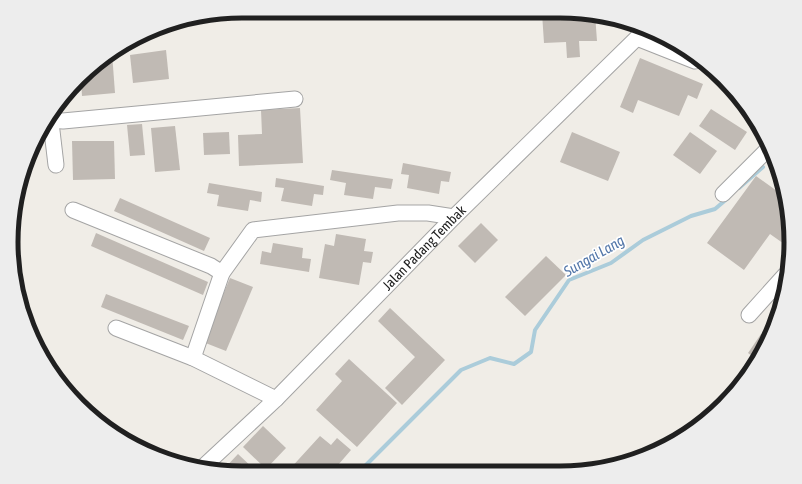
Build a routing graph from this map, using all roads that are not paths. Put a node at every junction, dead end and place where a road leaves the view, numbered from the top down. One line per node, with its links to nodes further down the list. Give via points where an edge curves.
1 (642, 33): 11 (street, Jalan Padang Tembak)
2 (646, 35): 3 (street)
3 (676, 50)
4 (295, 99): 5 (street, via 63,121)
5 (56, 119)
6 (51, 125): 8 (street)
7 (765, 152): 9 (street)
8 (56, 165)
9 (723, 194)
10 (73, 210): 12 (street, via 211,266)
11 (454, 217): 12 (street, via 428,213 398,213 253,230); 17 (street, Jalan Padang Tembak)
12 (222, 273): 16 (street)
13 (781, 280): 14 (street)
14 (749, 315)
15 (116, 328): 16 (street)
16 (192, 358): 17 (street)
17 (276, 399): 18 (street, Jalan Padang Tembak)
18 (207, 463)

